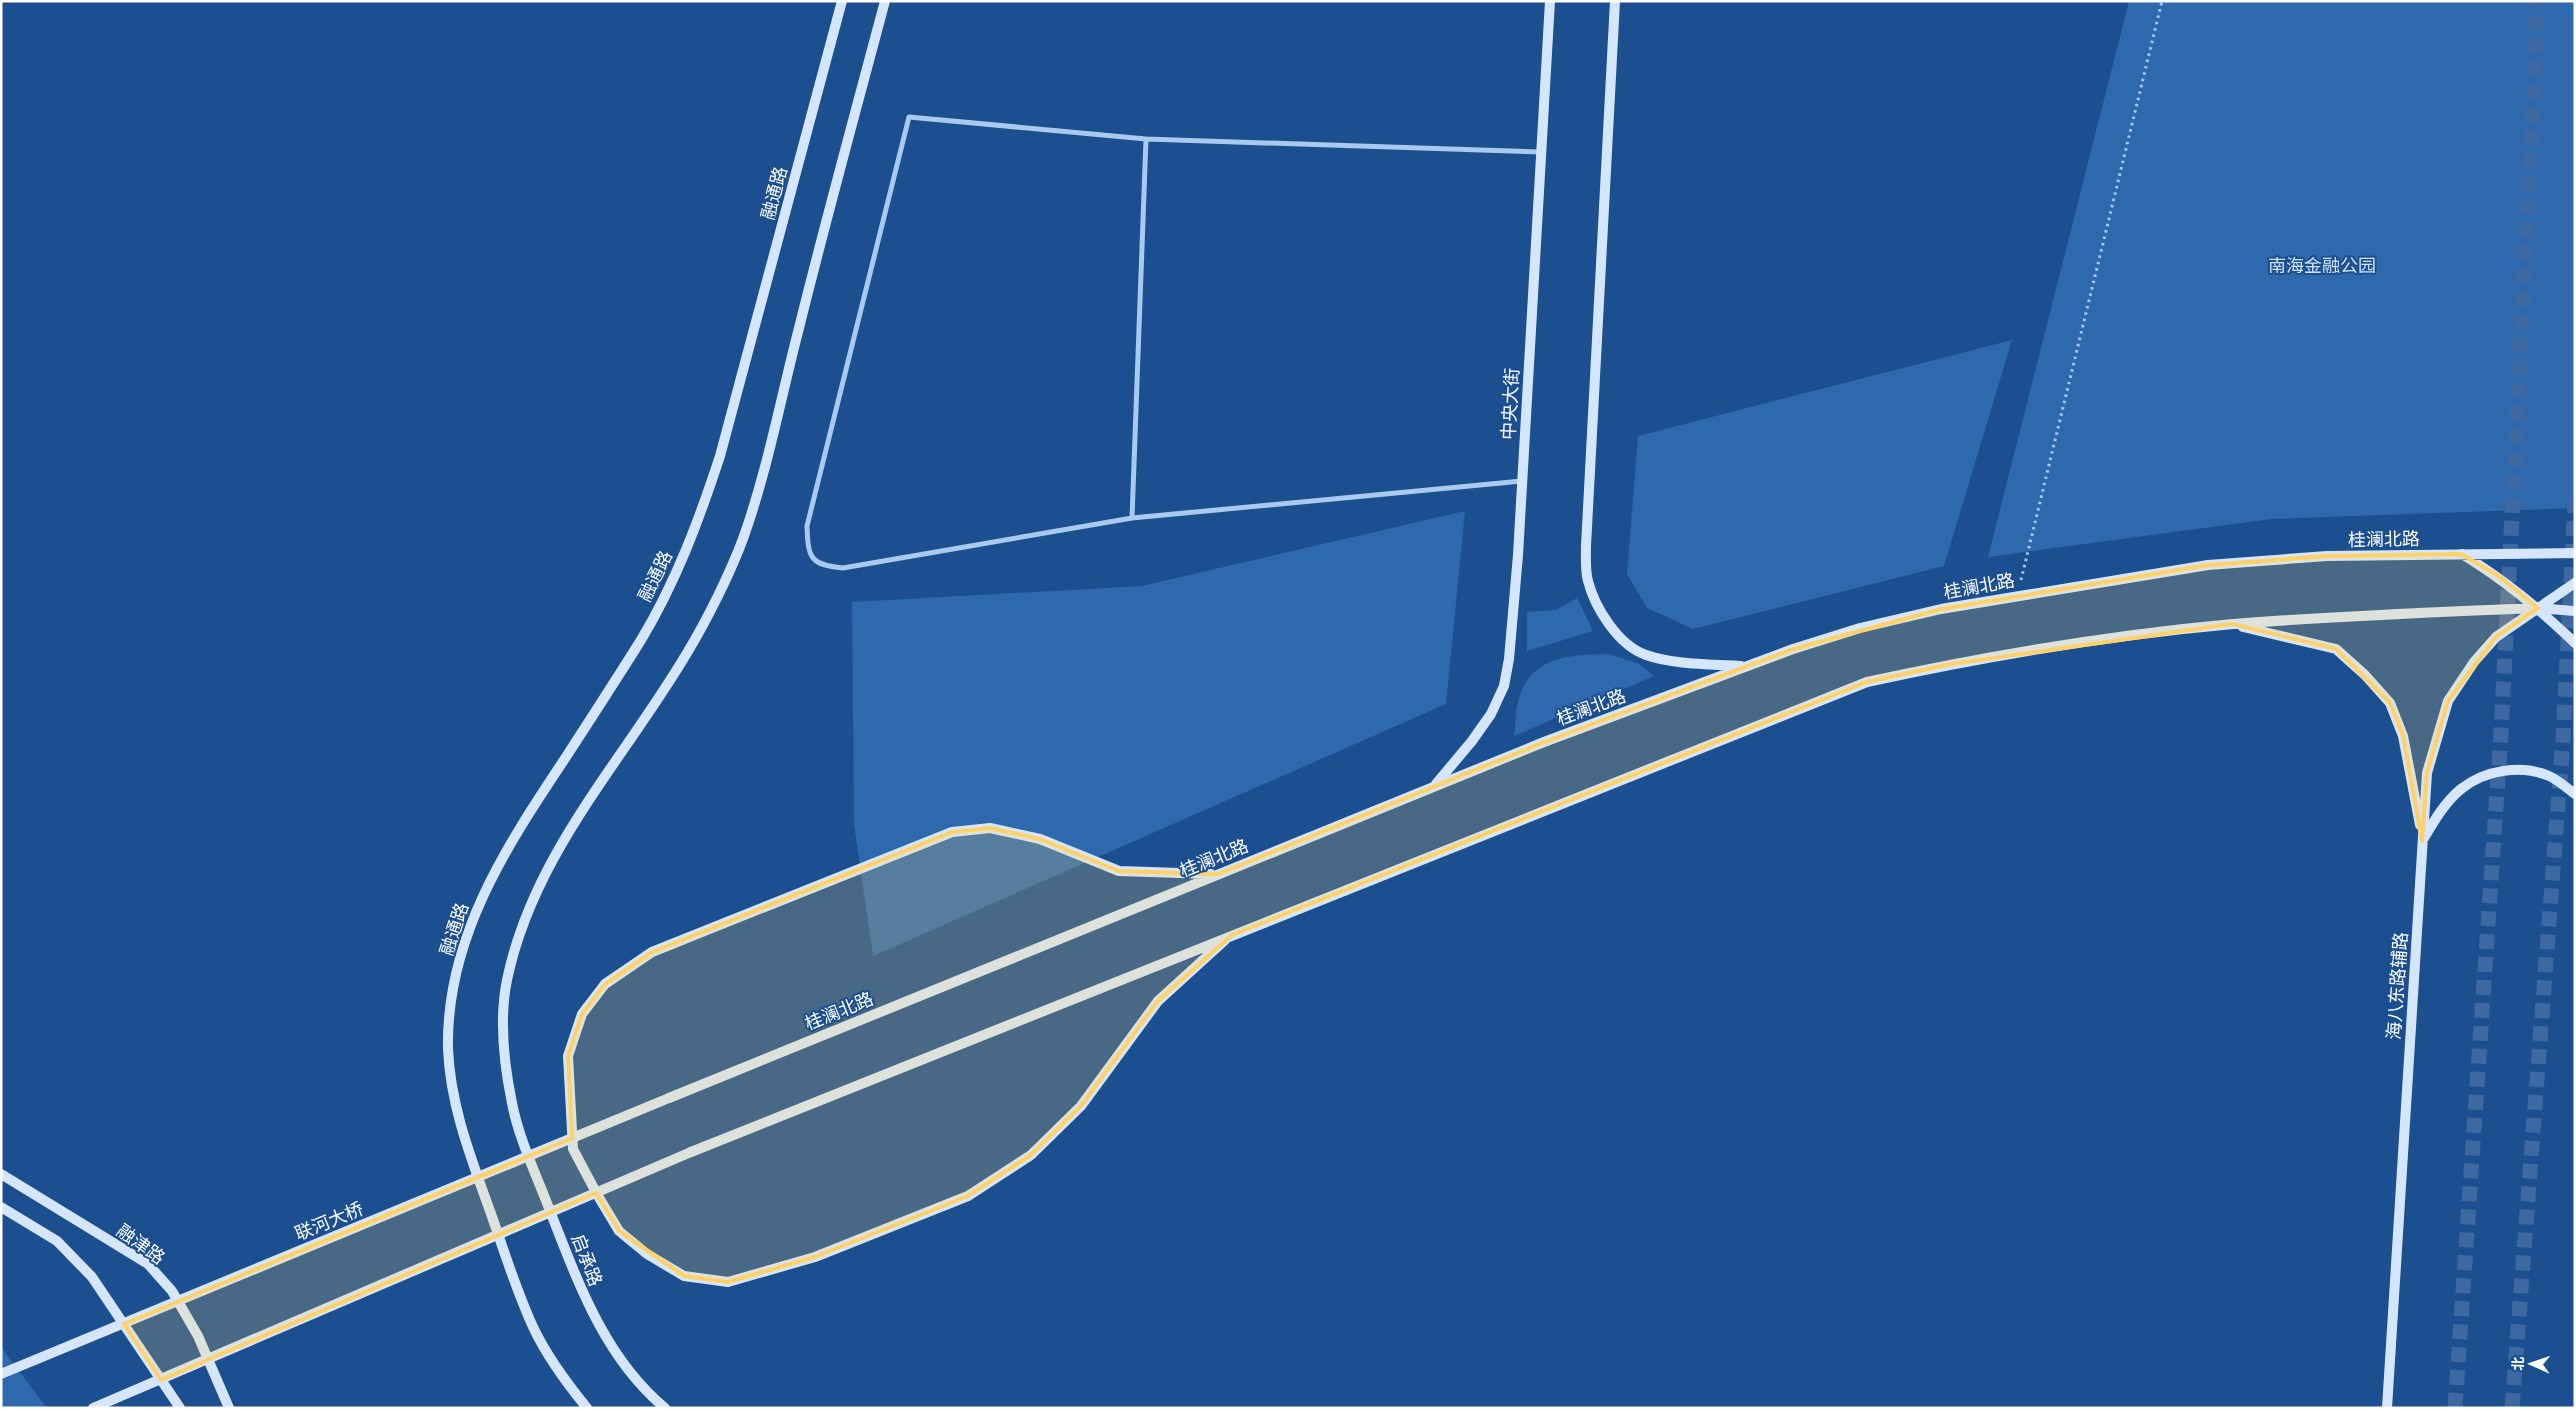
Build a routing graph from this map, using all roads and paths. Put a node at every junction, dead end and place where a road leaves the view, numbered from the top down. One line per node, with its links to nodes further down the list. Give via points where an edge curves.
1 (842, 1): 31 (main road, 融通路, via 720,456 698,523 672,583 642,637 511,840 472,920 451,1006 448,1048 462,1133 535,1332)
2 (885, 1): 32 (main road, 启承路, via 798,329 765,469 743,539 688,652 553,856 533,896 506,983 506,1065 512,1106 524,1144 589,1308 628,1368)
3 (1550, 1): 7 (main road, 中央大街)
4 (1615, 1): 18 (main road, via 1586,546 1588,580 1600,612 1621,638 1644,654 1676,661)
5 (2162, 1): 13 (path)
6 (1146, 139): 7 (street); 9 (street); 9 (street, via 909,117 807,526 808,546 812,559 824,566 843,568)
7 (1541, 152): 8 (main road, 中央大街)
8 (1522, 481): 9 (street); 19 (main road, 中央大街, via 1510,650 1504,686 1491,714 1472,742)
9 (1132, 518)
10 (2575, 553): 11 (main road, 桂澜北路)
11 (2461, 554): 13 (main road, 桂澜北路, via 2327,556 2208,565); 14 (main road, via 2499,576)
12 (2575, 583): 14 (main road, 海八东路辅路)
13 (2018, 595): 18 (main road, 桂澜北路, via 1860,628)
14 (2538, 608): 15 (main road); 16 (main road); 17 (main road); 21 (main road, 海八东路辅路, via 2496,637 2474,662 2448,701 2427,773)
15 (2575, 611)
16 (2232, 624): 21 (main road, via 2336,649 2378,689 2390,703 2403,736); 23 (main road, via 2049,648 1867,682)
17 (2575, 643)
18 (1745, 667): 19 (main road, 桂澜北路)
19 (1435, 785): 22 (main road, 桂澜北路)
20 (2575, 794): 21 (main road, via 2550,776 2528,771 2507,770 2482,777 2461,789 2439,813)
21 (2422, 841): 33 (main road, 海八东路辅路)
22 (1218, 874): 23 (main road, via 1119,871 1040,839 990,828 952,832 652,952 606,984 582,1014 568,1056 573,1149 619,1231 647,1254 684,1276 728,1282 814,1257 968,1196 1031,1154 1081,1106 1158,1000); 24 (main road, 桂澜北路)
23 (1232, 935): 28 (main road, bridge, via 691,1152)
24 (669, 1098): 27 (main road, 联河大桥, bridge)
25 (1, 1174): 30 (main road, 融津路, via 148,1264 172,1292 198,1336)
26 (1, 1207): 29 (main road, via 57,1241 92,1277)
27 (1, 1374)
28 (93, 1408)
29 (180, 1408)
30 (229, 1408)
31 (587, 1408)
32 (665, 1408)
33 (2387, 1408)

